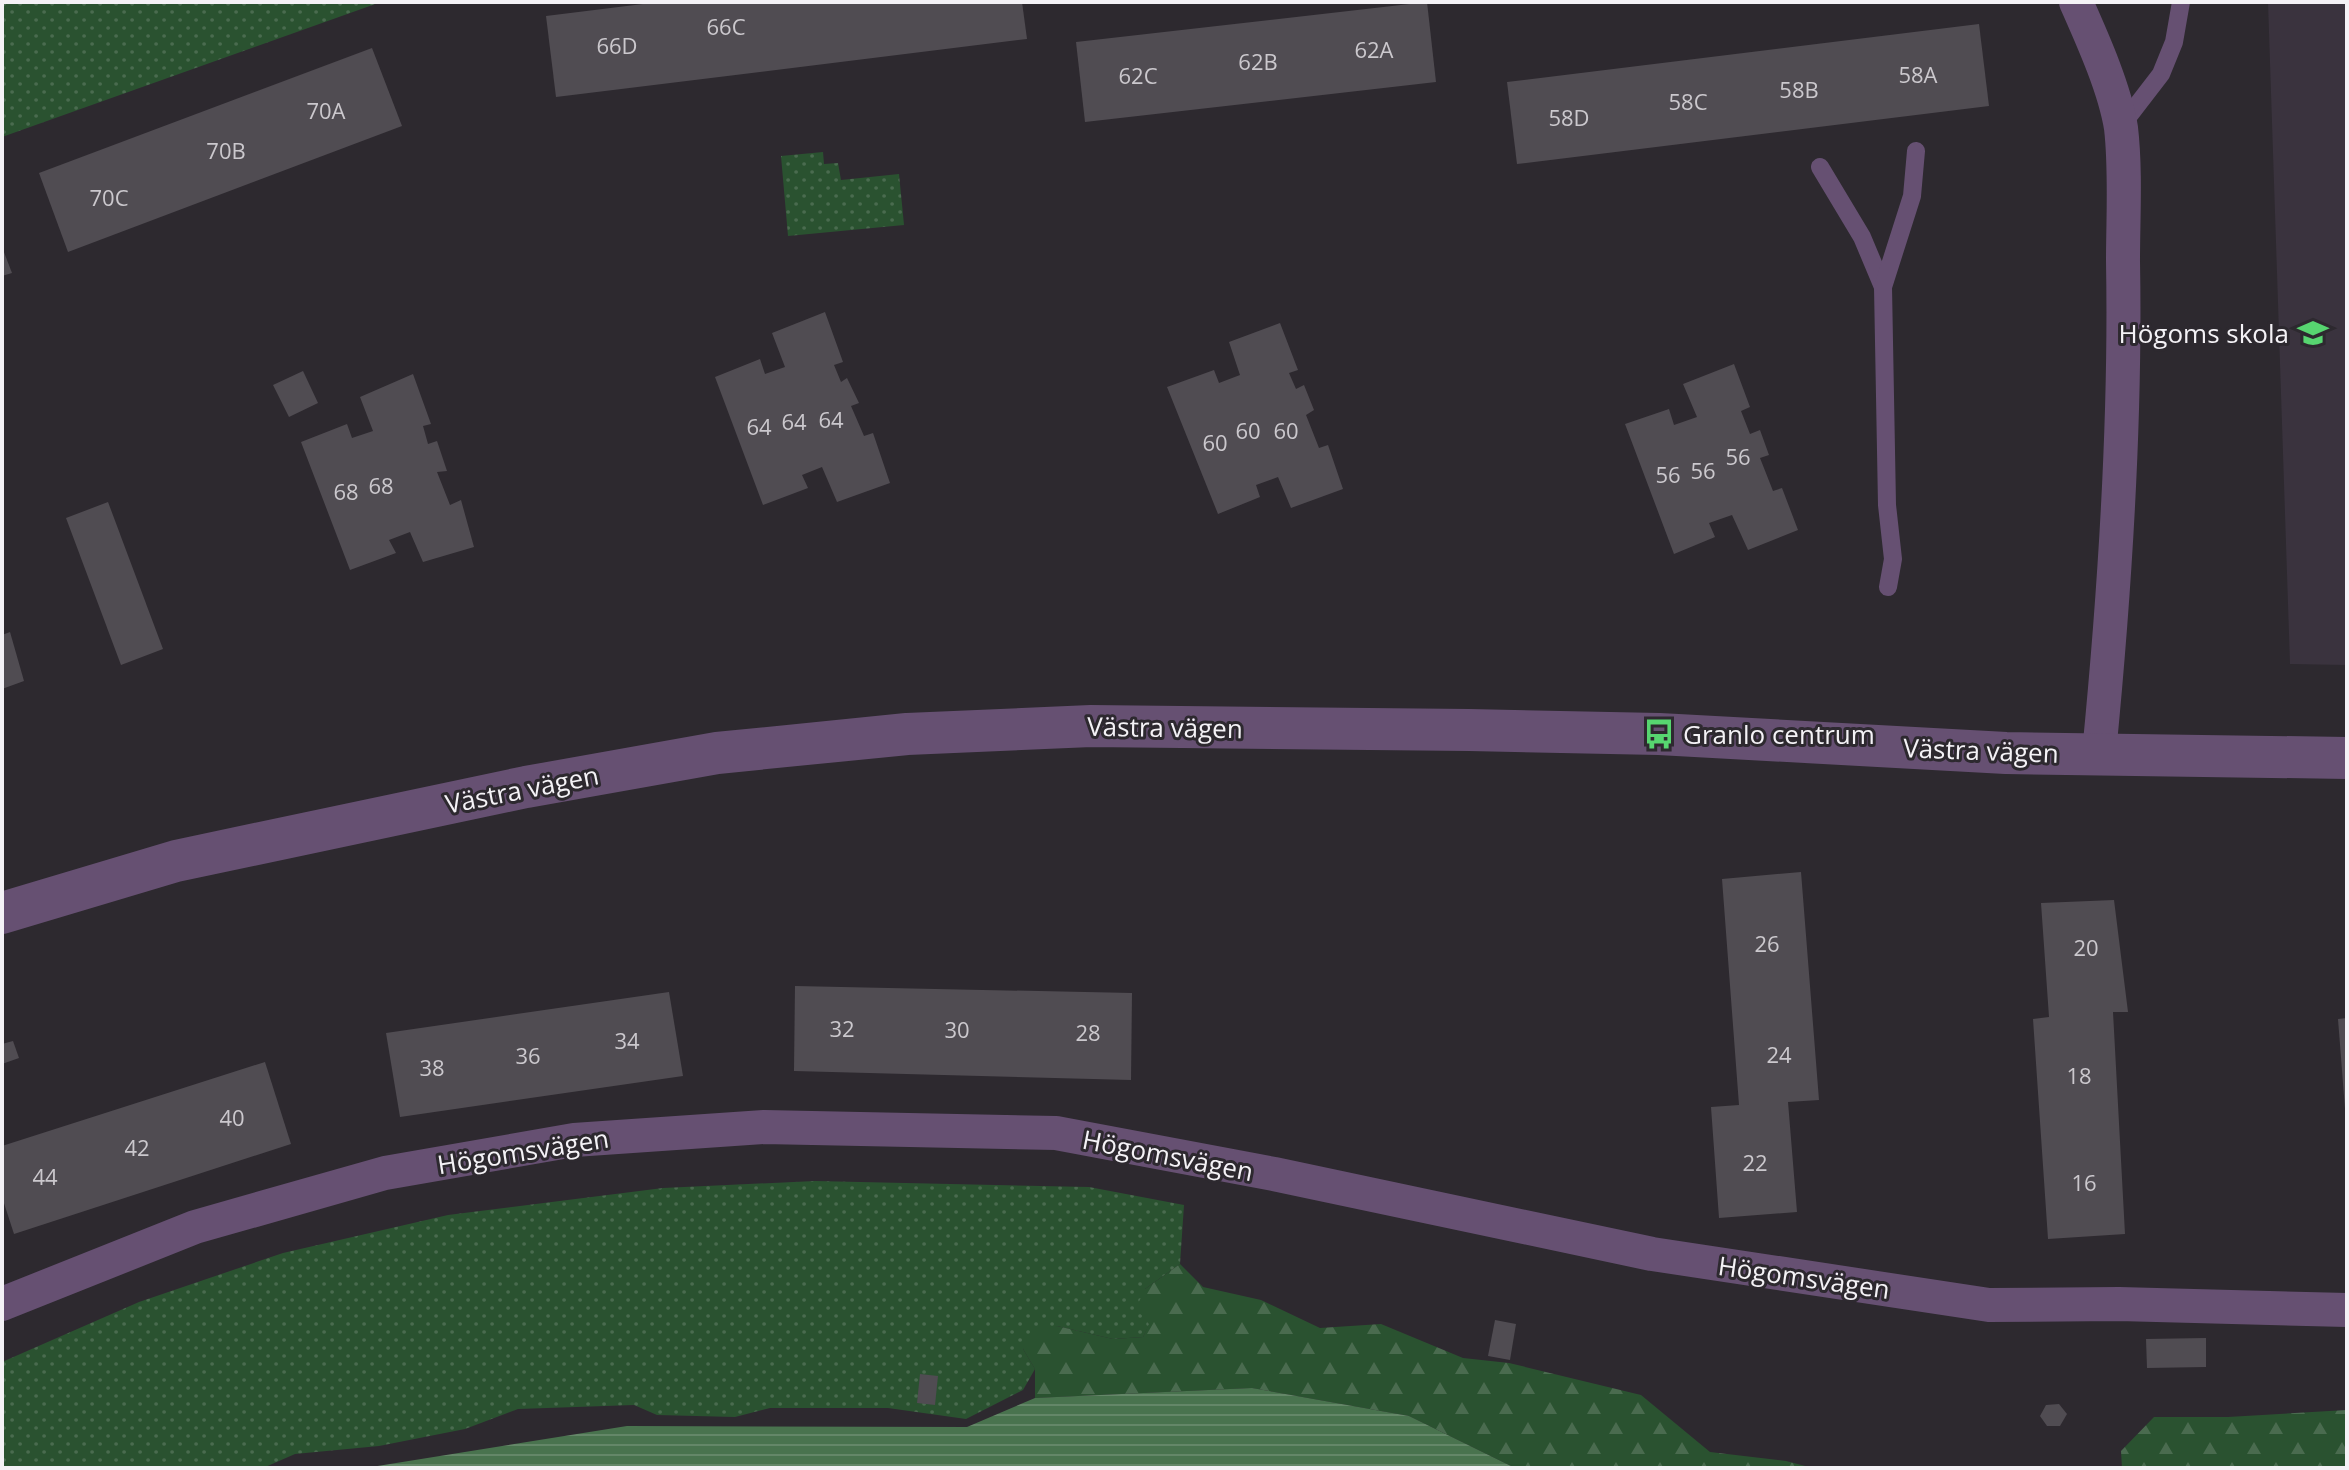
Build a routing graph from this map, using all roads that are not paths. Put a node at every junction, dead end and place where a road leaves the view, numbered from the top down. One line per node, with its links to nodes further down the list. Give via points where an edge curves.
1 (2076, 2): 3 (street)
2 (2181, 2): 3 (lane, via 2161,74)
3 (2121, 126): 8 (street, via 2120,434)
4 (1916, 151): 6 (lane, via 1912,196)
5 (1820, 167): 6 (lane, via 1862,237)
6 (1883, 287): 7 (lane, via 1887,505 1893,559)
7 (1888, 587)
8 (2099, 753): 9 (street, Västra vägen); 10 (street, Västra vägen, via 1469,730 1091,726 907,734 717,753 526,787 176,861)
9 (2347, 758)
10 (2, 913)
11 (2, 1304): 12 (street, Högomsvägen, via 195,1227 385,1173 574,1140 764,1127 1056,1133 1652,1254 1989,1305)
12 (2347, 1310)

